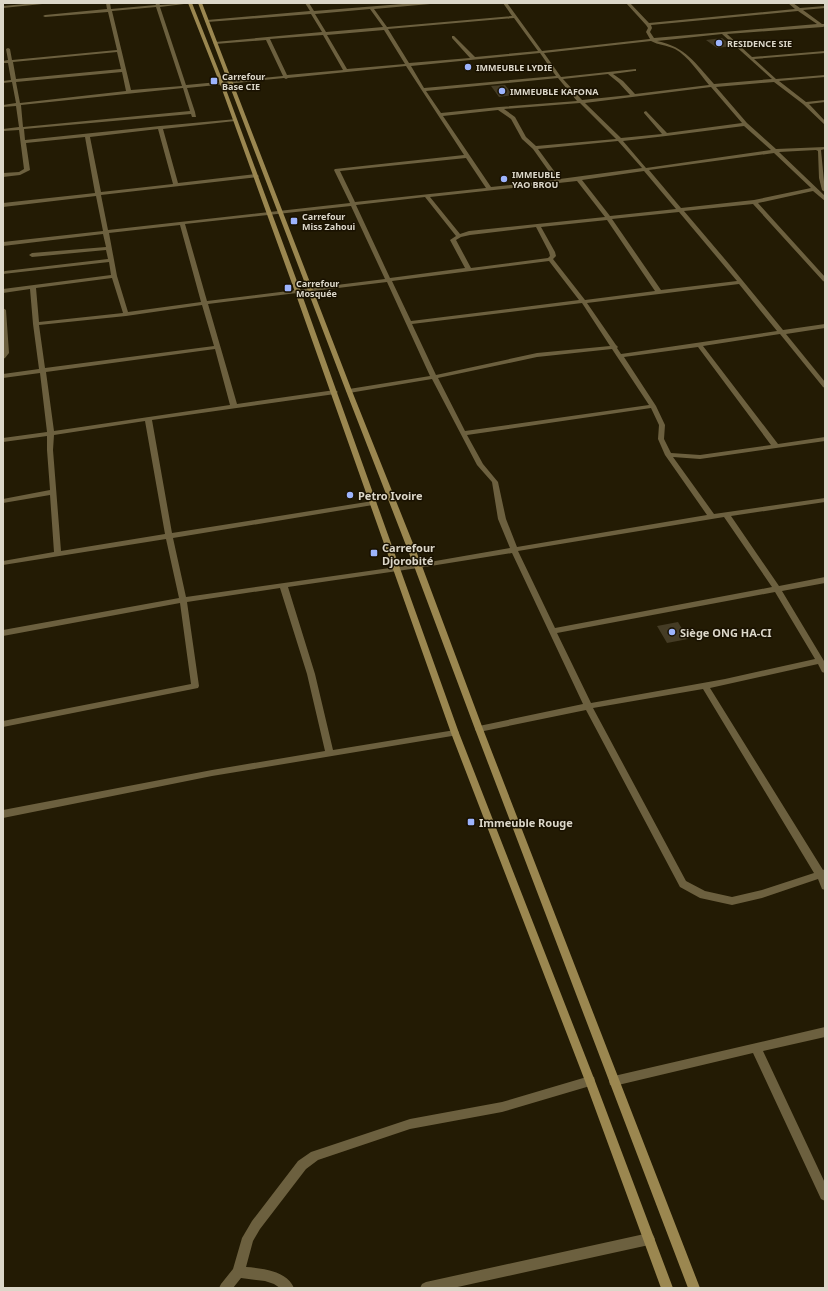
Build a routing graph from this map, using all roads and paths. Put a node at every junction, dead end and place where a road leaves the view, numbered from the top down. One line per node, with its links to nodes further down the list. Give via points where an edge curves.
1 (50, 3): 12 (street)
2 (108, 3): 15 (street)
3 (190, 3): 10 (street); 49 (main road)
4 (200, 3): 19 (main road)
5 (308, 3): 16 (street)
6 (430, 3): 13 (street)
7 (505, 3): 18 (street)
8 (628, 3): 20 (street)
9 (790, 3): 14 (street)
10 (158, 5): 15 (street); 51 (street)
11 (825, 6): 14 (street)
12 (3, 7)
13 (371, 8): 16 (street); 23 (street)
14 (798, 9): 20 (street); 21 (street)
15 (109, 11): 17 (street); 31 (street)
16 (312, 13): 19 (street); 25 (street)
17 (45, 16)
18 (515, 17): 23 (street); 32 (street)
19 (207, 21): 29 (main road)
20 (648, 24): 28 (street, via 648,32)
21 (823, 25): 22 (street); 24 (street)
22 (825, 28)
23 (386, 29): 25 (street); 38 (street)
24 (723, 33): 28 (street); 34 (street)
25 (325, 34): 27 (street); 41 (street)
26 (454, 37): 35 (street)
27 (268, 39): 29 (street); 44 (street)
28 (653, 41): 32 (street); 50 (street, via 678,50)
29 (215, 43): 49 (main road)
30 (8, 49): 36 (street)
31 (119, 51): 36 (street); 39 (street)
32 (541, 52): 35 (street); 45 (street)
33 (825, 52): 34 (street)
34 (751, 58): 47 (street)
35 (474, 59): 38 (street)
36 (11, 61): 37 (street); 46 (street)
37 (3, 62)
38 (408, 65): 41 (street); 52 (street)
39 (124, 70): 46 (street); 53 (street)
40 (634, 70): 42 (street)
41 (346, 71): 44 (street)
42 (608, 73): 45 (street); 54 (street)
43 (825, 76): 47 (street)
44 (286, 78): 49 (street)
45 (559, 78): 52 (street); 56 (street)
46 (14, 80): 48 (street); 58 (street)
47 (776, 80): 50 (street); 57 (street)
48 (3, 82)
49 (226, 83): 51 (street); 64 (main road); 95 (main road)
50 (712, 86): 54 (street); 66 (street)
51 (186, 87): 53 (street); 61 (street)
52 (423, 90): 63 (street)
53 (129, 92): 58 (street)
54 (634, 96): 56 (street)
55 (825, 101): 57 (street)
56 (581, 102): 60 (street); 73 (street)
57 (805, 103): 67 (street)
58 (18, 104): 59 (street); 68 (street)
59 (3, 106)
60 (499, 108): 63 (street); 75 (street, via 513,118 524,138)
61 (193, 112): 65 (street); 68 (street)
62 (646, 112): 72 (street)
63 (440, 115): 78 (street)
64 (235, 120): 65 (street); 81 (main road)
65 (196, 124): 69 (street)
66 (745, 124): 72 (street); 77 (street)
67 (825, 124)
68 (21, 127): 70 (street); 74 (street)
69 (160, 127): 71 (street); 84 (street)
70 (3, 130)
71 (87, 135): 74 (street); 88 (street)
72 (666, 135): 73 (street)
73 (620, 140): 75 (street); 79 (street)
74 (23, 142): 80 (street, via 27,170)
75 (535, 148): 83 (street)
76 (822, 150): 77 (street); 87 (street, via 822,178)
77 (775, 151): 79 (street); 86 (street)
78 (467, 156): 85 (street); 92 (street, via 337,170)
79 (644, 170): 82 (street); 94 (street)
80 (3, 175)
81 (256, 176): 84 (street); 96 (main road)
82 (578, 179): 83 (street); 97 (street)
83 (558, 181): 85 (street)
84 (176, 184): 88 (street)
85 (489, 188): 89 (street)
86 (814, 188): 90 (street); 91 (street)
87 (825, 190)
88 (98, 194): 93 (street); 100 (street)
89 (426, 195): 92 (street); 101 (street)
90 (825, 198)
91 (754, 202): 94 (street); 111 (street)
92 (352, 203): 95 (street); 110 (street)
93 (3, 205)
94 (680, 210): 97 (street); 112 (street)
95 (280, 211): 96 (street); 114 (main road)
96 (270, 212): 98 (street); 116 (main road)
97 (609, 218): 99 (street); 117 (street)
98 (182, 224): 100 (street); 119 (street)
99 (538, 226): 101 (street); 105 (street, via 552,252 553,256)
100 (106, 232): 102 (street); 103 (street)
101 (459, 236): 107 (street, via 453,240)
102 (3, 244)
103 (109, 248): 104 (street); 106 (street)
104 (32, 255)
105 (550, 259): 107 (street); 118 (street)
106 (111, 260): 108 (street); 109 (street)
107 (469, 270): 110 (street)
108 (5, 273)
109 (114, 276): 113 (street); 121 (street)
110 (390, 280): 114 (street); 122 (street)
111 (825, 280)
112 (741, 282): 117 (street); 125 (street)
113 (33, 287): 115 (street); 123 (street)
114 (310, 290): 116 (street); 135 (main road)
115 (3, 291)
116 (298, 292): 119 (street); 136 (main road)
117 (659, 292): 118 (street)
118 (583, 301): 122 (street); 128 (street)
119 (204, 302): 121 (street); 127 (street)
120 (3, 310): 130 (street, via 6,353)
121 (126, 314): 123 (street)
122 (409, 323): 133 (street)
123 (36, 324): 131 (street)
124 (825, 326): 125 (street)
125 (781, 332): 126 (street); 134 (street)
126 (699, 344): 129 (street); 144 (street)
127 (217, 347): 131 (street); 137 (street)
128 (615, 347): 129 (street); 133 (street, via 537,355)
129 (621, 356): 138 (street)
130 (3, 357)
131 (42, 372): 132 (street); 140 (street)
132 (3, 376)
133 (434, 377): 135 (street); 141 (street)
134 (825, 386)
135 (349, 391): 156 (main road)
136 (335, 392): 137 (street); 149 (main road)
137 (234, 406): 139 (street)
138 (653, 406): 141 (street); 145 (street, via 662,425 661,439)
139 (148, 419): 140 (street); 152 (street)
140 (51, 433): 143 (street); 146 (street)
141 (464, 433): 153 (street, via 480,465 495,482 502,519)
142 (825, 439): 144 (street)
143 (3, 440)
144 (775, 446): 145 (street, via 700,457)
145 (668, 455): 151 (street)
146 (52, 492): 148 (street); 154 (street)
147 (825, 500): 150 (street)
148 (3, 501)
149 (373, 503): 152 (street); 157 (main road)
150 (726, 514): 151 (street); 160 (street)
151 (712, 516): 153 (street)
152 (169, 536): 154 (street); 161 (street)
153 (514, 550): 156 (street); 162 (street)
154 (58, 554): 155 (street)
155 (3, 563)
156 (418, 566): 157 (street); 169 (main road)
157 (398, 568): 159 (street); 170 (main road)
158 (825, 580): 160 (street)
159 (283, 585): 161 (street); 171 (street, via 311,674)
160 (777, 589): 162 (street); 164 (street)
161 (183, 600): 163 (street); 168 (street, via 195,686)
162 (554, 631): 167 (street)
163 (3, 633)
164 (820, 661): 165 (street); 166 (street)
165 (825, 670)
166 (705, 686): 167 (street); 173 (street)
167 (588, 706): 169 (street); 173 (street, via 683,884 703,895 732,901)
168 (3, 724)
169 (479, 729): 177 (main road)
170 (455, 733): 171 (street); 178 (main road)
171 (330, 754): 172 (street, via 212,773)
172 (3, 814)
173 (823, 874): 174 (street)
174 (825, 886)
175 (825, 1032): 176 (street)
176 (756, 1048): 177 (street); 179 (street)
177 (614, 1081): 186 (main road)
178 (590, 1082): 180 (main road); 181 (street, via 502,1107 410,1124 314,1156 302,1165 256,1224 248,1238)
179 (825, 1195)
180 (649, 1239): 184 (street); 185 (main road)
181 (238, 1272): 182 (street); 183 (street, via 263,1274 285,1284)
182 (225, 1288)
183 (288, 1288)
184 (426, 1288)
185 (667, 1288)
186 (694, 1288)

